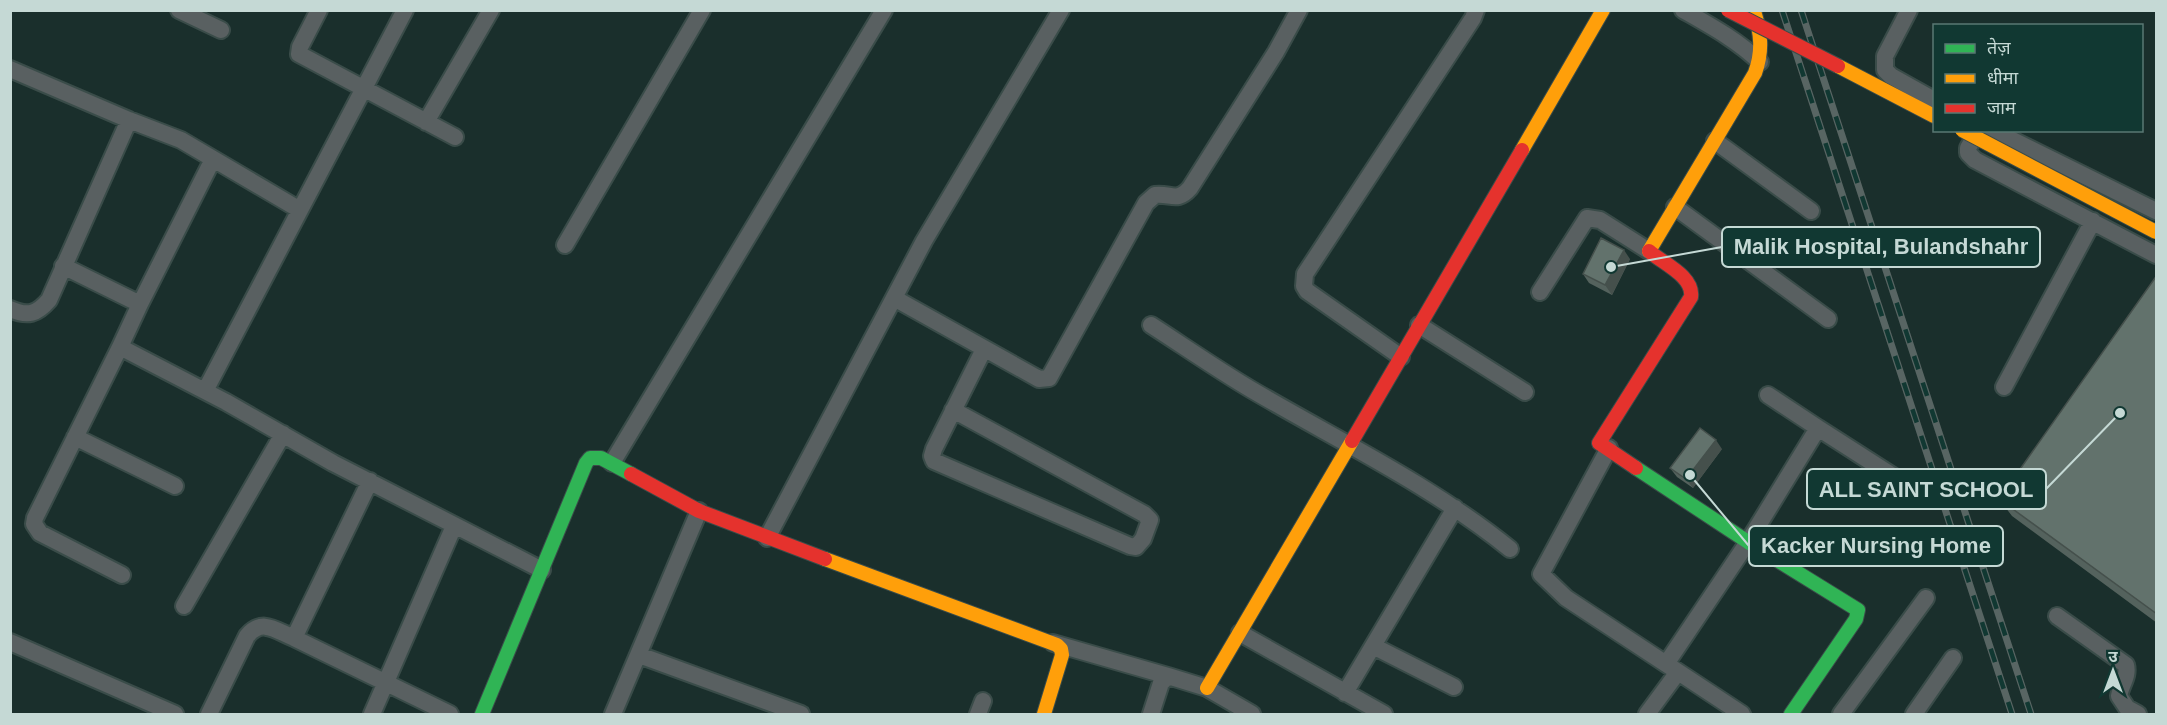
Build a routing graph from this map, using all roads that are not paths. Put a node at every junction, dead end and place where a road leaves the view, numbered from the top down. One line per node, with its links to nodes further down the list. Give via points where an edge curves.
1 (178, 10): 15 (street)
2 (318, 10): 18 (street, via 299,54)
3 (405, 10): 18 (street)
4 (491, 10): 22 (street)
5 (702, 10): 35 (street)
6 (884, 10): 59 (street)
7 (1061, 10): 40 (street, via 948,198)
8 (1299, 10): 47 (street, via 1190,188 1175,198 1155,195 1146,204 1049,378 1039,379)
9 (1476, 10): 48 (street, via 1303,281 1307,291)
10 (1604, 10): 44 (street)
11 (1683, 10): 16 (street, via 1724,33)
12 (1728, 10): 20 (street, bridge)
13 (1754, 10): 16 (street, via 1762,36)
14 (1909, 10): 19 (street, via 1885,57 1884,70)
15 (221, 30)
16 (1760, 62): 27 (street)
17 (11, 70): 21 (street)
18 (364, 90): 22 (street); 30 (street)
19 (1933, 99)
20 (1933, 115)
21 (129, 120): 28 (street, via 181,140); 38 (street)
22 (426, 122): 26 (street)
23 (1966, 132): 34 (street, bridge)
24 (1977, 132): 33 (street, via 1968,148 1975,160)
25 (1996, 132): 32 (street)
26 (455, 137)
27 (1715, 141): 29 (street); 31 (street)
28 (213, 159): 30 (street); 41 (street)
29 (1675, 207): 36 (street); 43 (street)
30 (300, 210): 50 (street)
31 (1811, 211)
32 (2157, 211)
33 (2093, 221): 37 (street); 49 (street)
34 (2157, 232)
35 (565, 245)
36 (1649, 250): 39 (street, via 1600,220 1587,218); 58 (street, via 1687,281 1691,297 1599,443)
37 (2157, 255)
38 (63, 266): 41 (street); 42 (street, via 49,300 40,310 31,315)
39 (1540, 292)
40 (894, 298): 47 (street); 66 (street)
41 (140, 304): 46 (street)
42 (10, 309)
43 (1828, 319)
44 (1419, 325): 48 (street); 51 (street)
45 (1152, 326): 57 (street, via 1250,389)
46 (120, 347): 50 (street); 56 (street)
47 (984, 349): 53 (street)
48 (1401, 357): 57 (street)
49 (2004, 387)
50 (205, 391): 55 (street)
51 (1525, 392)
52 (1768, 394): 54 (street)
53 (953, 410): 53 (street, via 934,449 934,461 1130,546 1140,544 1150,520 1144,514)
54 (1818, 428): 62 (street); 67 (street)
55 (283, 434): 60 (street); 72 (street)
56 (75, 437): 61 (street); 70 (street, via 35,518 35,528)
57 (1351, 446): 63 (street); 74 (street)
58 (1609, 448): 67 (street); 81 (street, via 1541,574 1566,598)
59 (612, 463): 64 (street); 69 (street, via 595,457 586,463)
60 (370, 481): 65 (street); 75 (street)
61 (175, 486)
62 (1910, 487)
63 (1455, 508): 68 (street); 78 (street)
64 (699, 511): 66 (street); 79 (street)
65 (454, 526): 69 (street); 83 (street)
66 (767, 538): 77 (street)
67 (1748, 542): 81 (street); 100 (street, via 1858,610 1856,619)
68 (1510, 549)
69 (542, 570): 91 (street)
70 (122, 575)
71 (1926, 598): 101 (street)
72 (184, 606)
73 (2057, 616): 103 (street, via 2126,665 2128,671 2119,696 2127,708)
74 (1240, 633): 85 (street); 86 (street)
75 (294, 638): 83 (street); 88 (street, via 267,627 253,629)
76 (10, 642): 87 (street)
77 (1049, 642): 82 (street); 94 (street, via 1061,649 1062,655)
78 (1373, 646): 84 (street); 86 (street)
79 (639, 655): 92 (street); 93 (street)
80 (1953, 658): 102 (street)
81 (1672, 668): 98 (street); 99 (street)
82 (1168, 676): 85 (street); 95 (street, via 1161,683)
83 (385, 682): 89 (street); 90 (street)
84 (1454, 687)
85 (1207, 688): 96 (street)
86 (1345, 693): 97 (street)
87 (175, 714)
88 (209, 714)
89 (372, 714)
90 (450, 714)
91 (482, 714)
92 (613, 714)
93 (801, 714)
94 (1044, 714)
95 (1151, 714)
96 (1252, 714)
97 (1384, 714)
98 (1647, 714)
99 (1742, 714)
100 (1791, 714)
101 (1841, 714)
102 (1914, 714)
103 (2138, 714)

